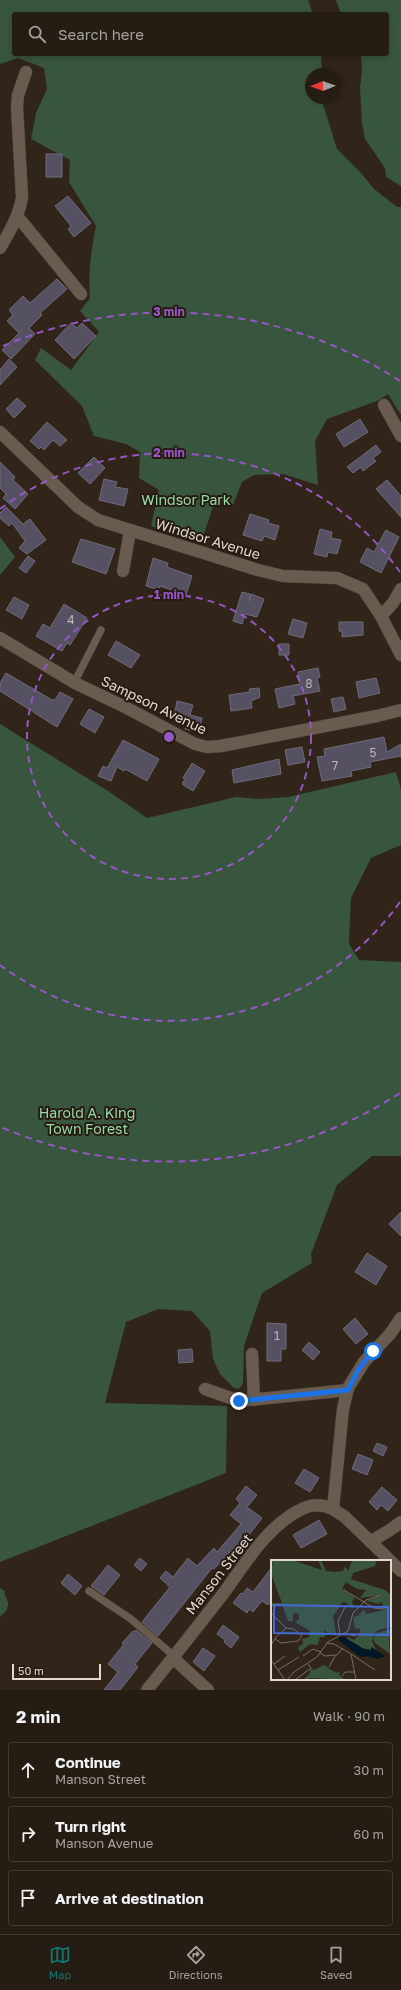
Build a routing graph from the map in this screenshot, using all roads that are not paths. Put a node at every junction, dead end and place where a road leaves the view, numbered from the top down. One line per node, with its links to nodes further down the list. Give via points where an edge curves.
1 (26, 72): 2 (street, via 16,107 22,197)
2 (18, 217): 3 (street); 4 (street)
3 (0, 248)
4 (81, 294)
5 (384, 405): 7 (street)
6 (0, 432): 8 (street, Windsor Avenue, via 78,507 98,520)
7 (401, 436)
8 (130, 531): 9 (street); 11 (street, Windsor Avenue, via 273,574 346,580 363,589)
9 (123, 571)
10 (401, 589): 11 (street)
11 (381, 616): 14 (street, Windsor Avenue)
12 (101, 630): 15 (lane)
13 (0, 638): 15 (street, Sampson Avenue)
14 (401, 655)
15 (74, 682): 16 (street, Sampson Avenue, via 182,738 207,747)
16 (401, 710)
17 (401, 1318): 20 (street, via 364,1362)
18 (252, 1354): 21 (street)
19 (205, 1389): 21 (street, via 239,1401)
20 (348, 1390): 21 (street); 22 (street, via 343,1409)
21 (254, 1400)
22 (333, 1510): 24 (street, via 345,1517); 29 (street, Manson Street, via 320,1506 304,1508 283,1521 252,1554)
23 (401, 1522): 24 (street)
24 (370, 1542): 25 (street)
25 (389, 1560)
26 (391, 1562): 27 (street)
27 (401, 1571)
28 (89, 1591): 29 (lane, via 131,1619)
29 (173, 1657): 30 (street, Manson Street); 31 (street)
30 (147, 1690)
31 (208, 1690)

